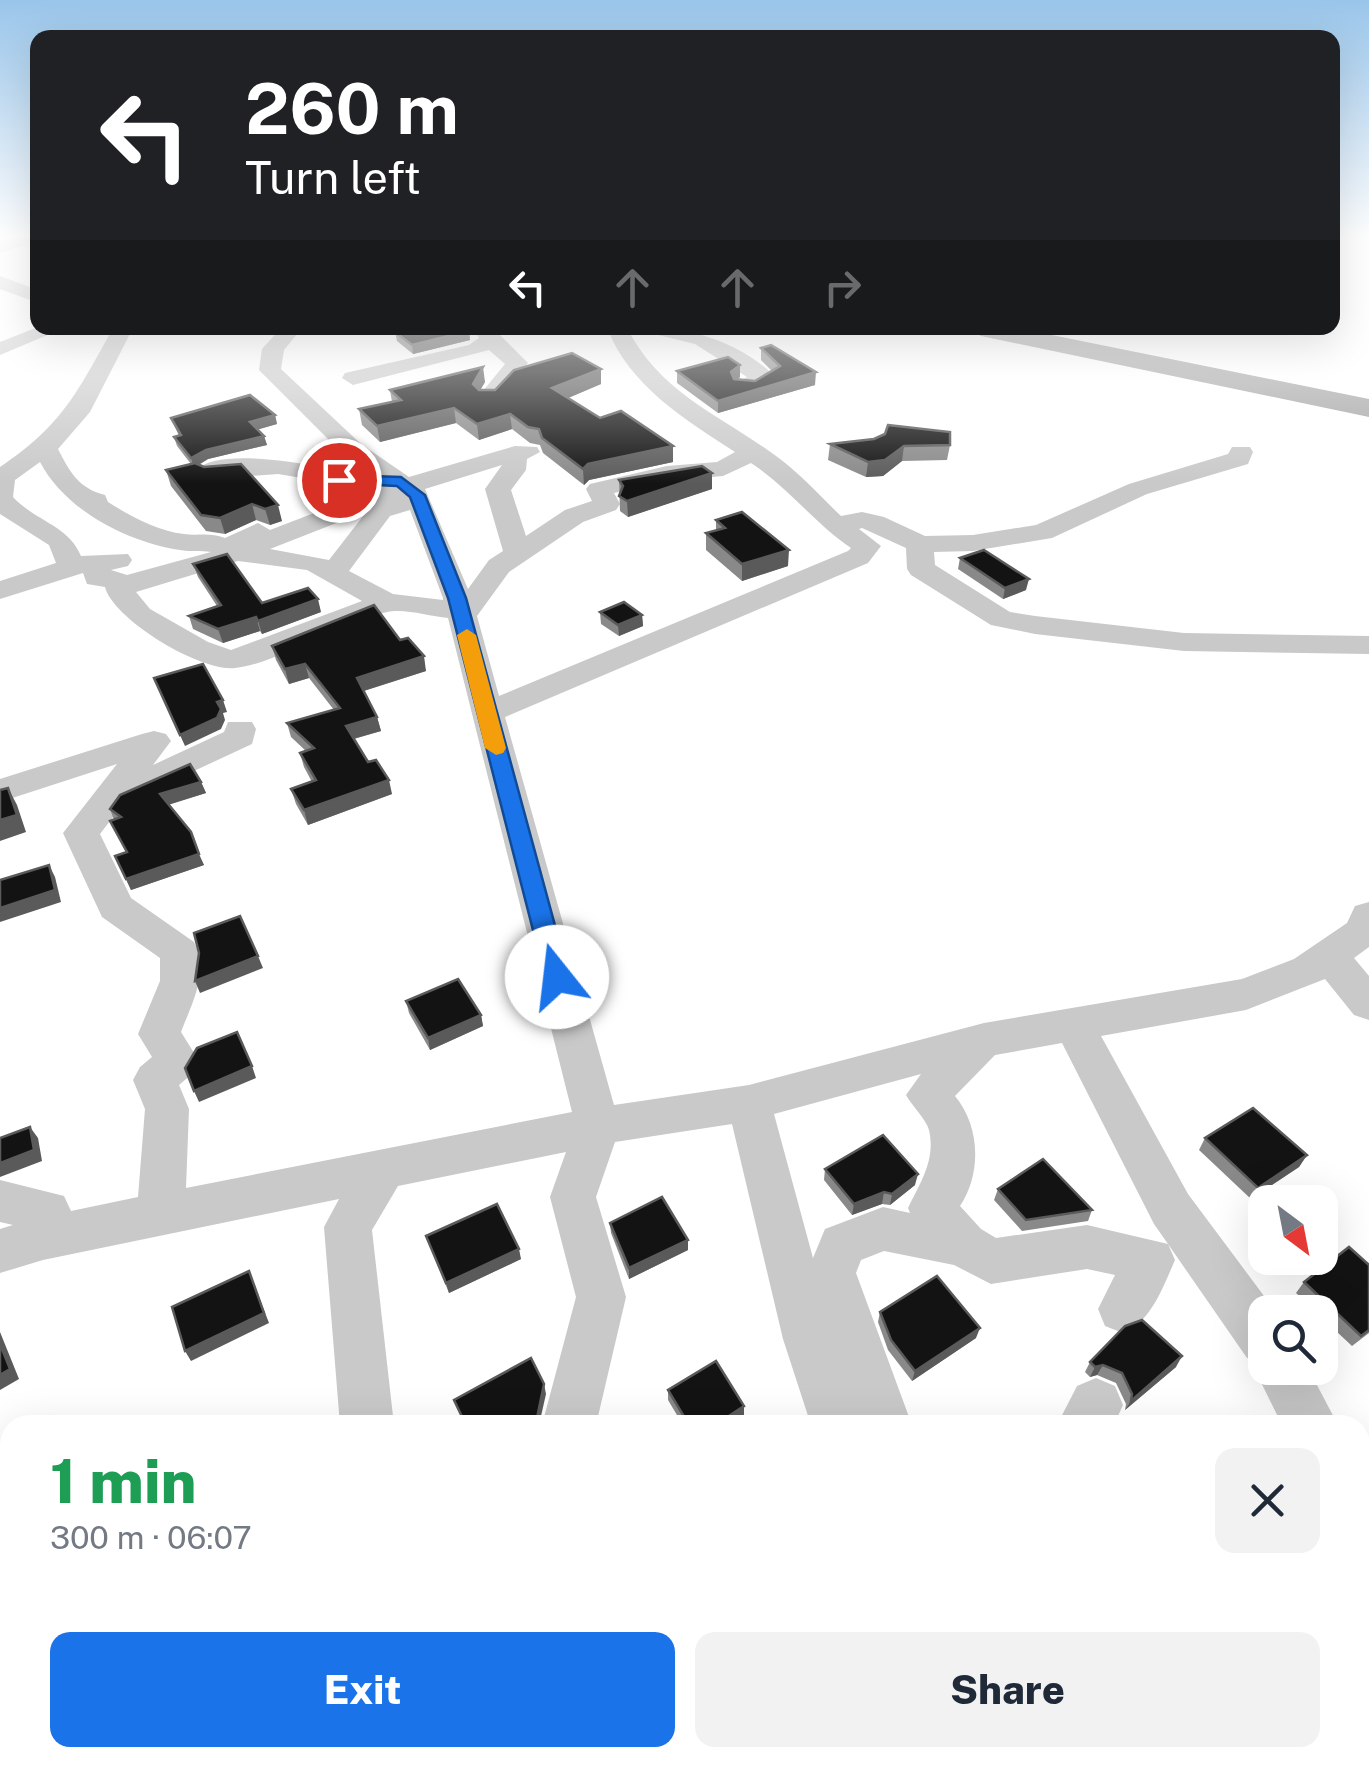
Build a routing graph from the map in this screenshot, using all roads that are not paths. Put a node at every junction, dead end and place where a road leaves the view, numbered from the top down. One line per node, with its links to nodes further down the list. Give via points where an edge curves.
1 (36, 335): 10 (street)
2 (120, 335): 16 (street, via 78,412)
3 (285, 335): 20 (street, via 272,348 270,370 352,449)
4 (486, 335): 11 (street, via 476,350)
5 (488, 335): 13 (street, via 518,363)
6 (620, 335): 17 (street, via 652,381)
7 (682, 335): 12 (street, via 765,378)
8 (1015, 335): 15 (main road)
9 (1051, 335): 14 (main road)
10 (0, 349)
11 (354, 378)
12 (745, 384)
13 (489, 397)
14 (1369, 400)
15 (1369, 408)
16 (45, 448): 21 (street, via 2,477); 26 (street, via 60,480 134,528 196,546 208,541)
17 (750, 452): 23 (street, via 780,470); 27 (street, via 738,464 702,474 682,471 599,489 607,504 574,516)
18 (1240, 452): 25 (street, via 1239,459 1138,489 1042,532)
19 (208, 471): 20 (street, via 254,464)
20 (404, 484): 22 (street, via 418,495); 26 (street); 27 (street, via 524,452 498,490)
21 (0, 498): 28 (street, via 15,515)
22 (427, 520): 29 (street, via 402,518 400,505 381,510); 33 (street)
23 (836, 525): 25 (street, via 862,520); 35 (street, via 867,546 858,558)
24 (258, 531): 26 (street)
25 (920, 544): 34 (street, via 921,569 1001,618 1184,642)
26 (230, 552): 29 (street, via 314,563); 31 (street)
27 (518, 554): 33 (street, via 499,566)
28 (98, 563): 30 (street); 31 (street, via 97,578 116,579)
29 (333, 573): 32 (street)
30 (0, 590)
31 (119, 590): 32 (street, via 140,615 196,648 232,660)
32 (386, 602): 33 (street)
33 (461, 614): 35 (street)
34 (1369, 644)
35 (486, 713): 45 (street)
36 (240, 730): 38 (street, via 240,737)
37 (0, 791): 38 (street, via 154,741)
38 (108, 801): 48 (street, via 81,833 109,898 180,952 180,981 158,1034 178,1061 155,1080 167,1110)
39 (1369, 916): 40 (street, via 1362,932)
40 (1328, 955): 41 (street); 42 (street, via 1246,994)
41 (1365, 996)
42 (1073, 1024): 43 (street); 52 (street, via 1172,1209)
43 (984, 1040): 44 (street); 50 (street, via 928,1095 951,1123 951,1181 932,1208)
44 (749, 1103): 45 (street); 56 (street)
45 (598, 1126): 46 (street); 55 (street, via 573,1197 601,1297)
46 (383, 1170): 48 (street); 54 (street, via 348,1227)
47 (0, 1201): 49 (street, via 47,1211)
48 (161, 1214): 49 (street)
49 (21, 1245)
50 (964, 1245): 51 (street, via 992,1261 1087,1247 1151,1260); 57 (street, via 883,1229 842,1245 831,1272)
51 (1122, 1309)
52 (1248, 1316)
53 (1290, 1385): 58 (street)
54 (366, 1415)
55 (572, 1415)
56 (835, 1415)
57 (881, 1415)
58 (1306, 1415)

